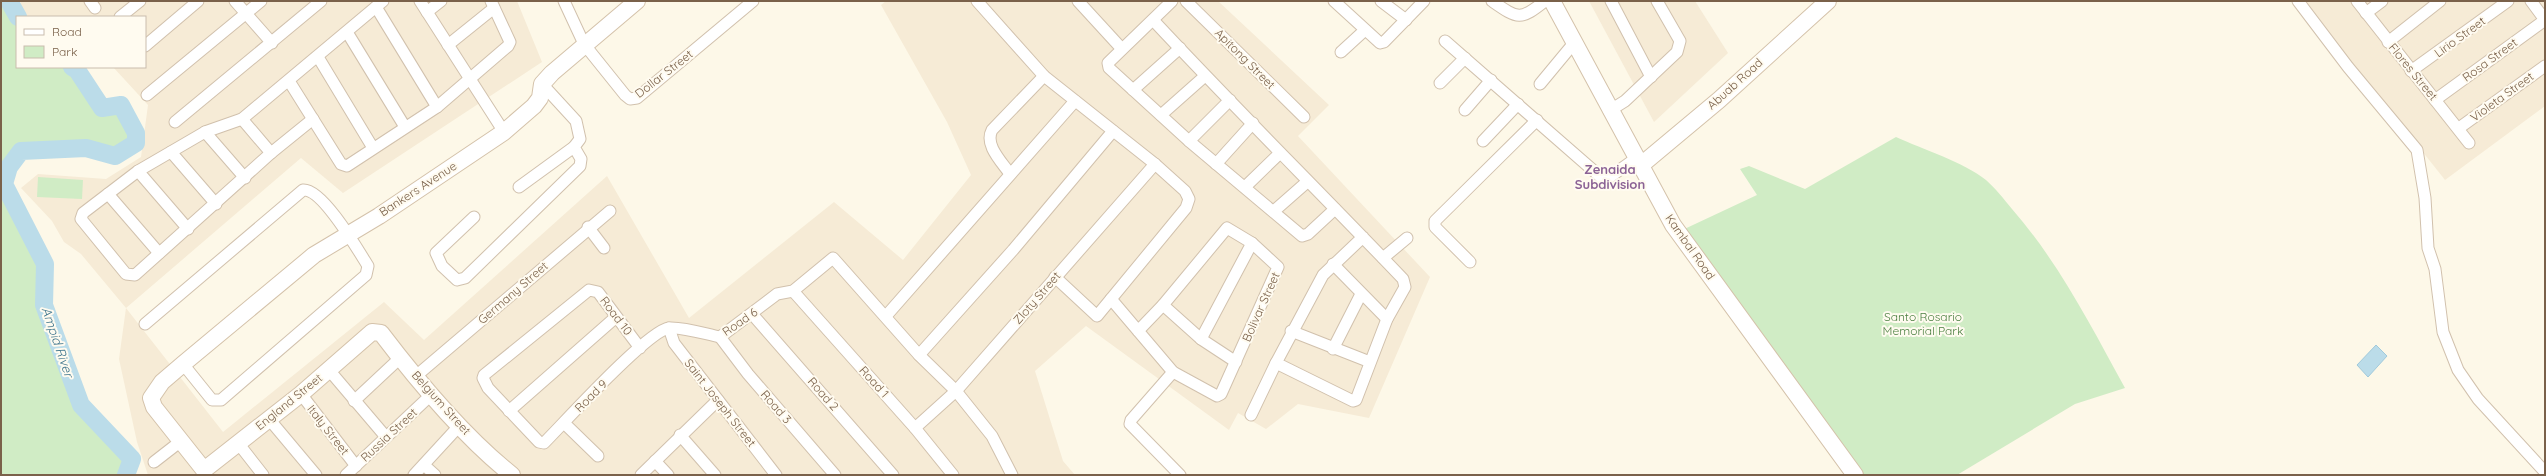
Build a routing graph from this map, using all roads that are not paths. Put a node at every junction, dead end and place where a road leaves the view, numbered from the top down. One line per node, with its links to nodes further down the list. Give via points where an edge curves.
1 (140, 1): 35 (street)
2 (198, 1): 46 (street)
3 (235, 1): 33 (street)
4 (261, 1): 33 (street)
5 (321, 1): 43 (street)
6 (420, 1): 32 (street)
7 (441, 1): 32 (street)
8 (564, 1): 44 (street)
9 (637, 1): 44 (street, Bankers Avenue)
10 (753, 1): 44 (street, Dollar Street, via 637,98 630,99 625,95)
11 (977, 1): 55 (street)
12 (1078, 1): 49 (street)
13 (1172, 1): 36 (street)
14 (1186, 1): 74 (street, Apitong Street)
15 (1334, 1): 39 (street)
16 (1382, 1): 37 (street)
17 (1424, 1): 37 (street)
18 (1492, 1): 19 (street, via 1516,16 1523,16)
19 (1545, 1)
20 (1552, 1): 45 (street, Kambal Road)
21 (1611, 1): 57 (street)
22 (1658, 1): 57 (street, via 1680,41 1680,47)
23 (1828, 1): 93 (street, Abuab Road, via 1719,100)
24 (2298, 1): 166 (street, via 2348,67 2417,150 2425,198 2428,248 2435,269 2443,332 2458,370 2478,399)
25 (2357, 1): 34 (street, Flores Street)
26 (2382, 1): 34 (street)
27 (2440, 1): 42 (street)
28 (2508, 1): 54 (street, Lirio Street)
29 (2531, 1): 38 (street)
30 (379, 4): 40 (street); 70 (street)
31 (493, 4): 47 (street); 58 (street, via 509,44)
32 (427, 12): 47 (street)
33 (246, 13): 43 (street); 65 (street)
34 (2366, 13): 42 (street, Flores Street)
35 (121, 16)
36 (1153, 20): 48 (street); 49 (street)
37 (1406, 20): 39 (street, via 1380,43)
38 (2545, 20): 67 (street, Rosa Street)
39 (1365, 30): 50 (street)
40 (346, 32): 51 (street); 80 (street)
41 (1445, 41): 52 (street)
42 (2388, 42): 54 (street, Flores Street)
43 (272, 43): 78 (street)
44 (584, 44): 61 (street, Bankers Avenue)
45 (1574, 44): 63 (street); 72 (street, Kambal Road)
46 (146, 45)
47 (448, 45): 58 (street)
48 (1180, 48): 56 (street); 64 (street)
49 (1122, 49): 64 (street, via 1107,66)
50 (1341, 52)
51 (318, 57): 60 (street); 89 (street)
52 (1465, 58): 59 (street); 62 (street)
53 (2545, 66): 81 (street, Violeta Street)
54 (2411, 71): 67 (street, Flores Street)
55 (1044, 76): 68 (street); 97 (street, via 988,137 990,145)
56 (1205, 76): 66 (street); 73 (street)
57 (1652, 77): 72 (street, via 1625,101)
58 (470, 79): 70 (street); 84 (street)
59 (1491, 80): 69 (street); 71 (street)
60 (289, 81): 75 (street); 76 (street)
61 (542, 84): 84 (street, Bankers Avenue, via 540,98 534,106); 88 (street, via 576,121 580,139)
62 (1440, 84)
63 (1540, 84)
64 (1134, 90): 73 (street)
65 (147, 95)
66 (1230, 100): 79 (street); 85 (street)
67 (2435, 100): 81 (street, Flores Street)
68 (1075, 101): 82 (street); 97 (street)
69 (1518, 104): 77 (street); 86 (street)
70 (437, 107): 80 (street)
71 (1465, 110)
72 (1609, 110): 93 (street, Kambal Road)
73 (1161, 115): 85 (street)
74 (1304, 117)
75 (242, 119): 83 (street); 91 (street)
76 (313, 119): 89 (street, via 343,166 347,166); 91 (street)
77 (1537, 120): 93 (street, via 1603,179); 117 (street, via 1435,221 1435,227)
78 (175, 122)
79 (1253, 123): 92 (street); 95 (street)
80 (405, 127): 89 (street)
81 (2459, 128): 87 (street, Flores Street)
82 (1113, 131): 94 (street); 137 (street, via 1013,250)
83 (204, 132): 90 (street); 98 (street)
84 (504, 132): 110 (street, Bankers Avenue, via 379,216)
85 (1189, 141): 95 (street)
86 (1483, 141)
87 (2469, 143)
88 (574, 147): 101 (street); 107 (street, via 581,159 580,166 574,174 465,278 457,280 442,266 436,253)
89 (373, 148)
90 (171, 152): 96 (street); 103 (street)
91 (271, 153): 98 (street)
92 (1280, 153): 99 (street); 100 (street)
93 (1637, 162): 183 (street, Kambal Road, via 1673,225)
94 (1155, 164): 119 (street, Zloty Street); 122 (street, via 1185,191 1189,199 1186,208)
95 (1216, 164): 100 (street)
96 (138, 171): 102 (street); 109 (street)
97 (1010, 174): 125 (street)
98 (245, 178): 103 (street)
99 (1307, 182): 104 (street); 105 (street)
100 (1246, 186): 105 (street)
101 (519, 187)
102 (108, 194): 115 (street); 115 (street, via 83,213 80,219 126,274 135,275)
103 (216, 204): 109 (street)
104 (1335, 209): 105 (street, via 1305,236); 111 (street)
105 (1274, 210)
106 (610, 211): 108 (street, Germany Street)
107 (474, 217)
108 (588, 227): 114 (street); 145 (street, Germany Street)
109 (188, 229): 115 (street)
110 (348, 232): 128 (street, via 313,192 303,190); 142 (street, Bankers Avenue, via 314,255); 142 (street, via 368,266 366,275 221,400 212,400)
111 (1363, 237): 116 (street); 118 (street)
112 (1407, 238): 116 (street)
113 (1252, 243): 123 (street, Bolivar Street, via 1225,229); 134 (street); 139 (street, Bolivar Street, via 1279,269)
114 (604, 248)
115 (159, 253)
116 (1383, 258): 127 (street, via 1403,279 1405,287)
117 (1470, 262)
118 (1333, 264): 121 (street); 132 (street, via 1323,275)
119 (1055, 277): 122 (street, via 1096,316); 146 (street, Zloty Street)
120 (793, 291): 124 (street, Road 6, via 777,294); 125 (street, Road 6, via 831,258); 156 (street, Road 1)
121 (1361, 294): 127 (street); 136 (street)
122 (1111, 299): 130 (street)
123 (1163, 305): 130 (street, Bolivar Street); 134 (street)
124 (752, 314): 133 (street, Road 6); 179 (street, Road 2)
125 (886, 316): 137 (street)
126 (616, 317): 135 (street, Road 10); 151 (street); 151 (street, Road 10, via 598,292 589,290 484,375 485,383)
127 (1387, 319): 140 (street)
128 (145, 324)
129 (669, 328): 133 (street, Road 6); 135 (street, via 660,331); 149 (street, Saint Joseph Street, via 674,343)
130 (1138, 331): 144 (street)
131 (372, 332): 138 (street, Belgium Street, via 381,333); 143 (street, England Street)
132 (1291, 332): 136 (street); 141 (street)
133 (720, 337): 178 (street, Road 3, via 748,374)
134 (1201, 339): 139 (street)
135 (640, 348): 154 (street, Road 9)
136 (1333, 349): 140 (street)
137 (919, 355): 146 (street)
138 (400, 358): 145 (street, Belgium Street); 150 (street)
139 (1236, 362): 144 (street, Bolivar Street, via 1221,394 1217,396)
140 (1370, 362): 141 (street, via 1356,400 1353,401)
141 (1276, 363): 152 (street)
142 (183, 364): 159 (street, Bankers Avenue, via 162,382 151,398 154,407)
143 (329, 370): 147 (street, England Street); 150 (street)
144 (1173, 372): 182 (street, via 1130,424)
145 (416, 376): 148 (street, Belgium Street)
146 (956, 391): 156 (street, Zloty Street); 181 (street, via 992,436)
147 (301, 394): 153 (street, England Street); 164 (street, Italy Street)
148 (432, 394): 155 (street, Belgium Street); 158 (street, Russia Street)
149 (718, 400): 157 (street); 177 (street, Saint Joseph Street)
150 (354, 401): 158 (street)
151 (509, 411): 154 (street, Road 9, via 541,444)
152 (1251, 415)
153 (269, 419): 160 (street, England Street); 169 (street)
154 (564, 423): 161 (street)
155 (460, 425): 165 (street); 173 (street, Belgium Street)
156 (915, 428): 180 (street, Road 1)
157 (680, 435): 162 (street); 176 (street)
158 (386, 437): 164 (street, Russia Street)
159 (181, 441): 163 (street); 167 (street)
160 (238, 443): 167 (street, England Street); 168 (street)
161 (598, 456)
162 (655, 460): 174 (street); 175 (street)
163 (154, 462)
164 (356, 466): 170 (street, Russia Street)
165 (424, 466): 171 (street); 172 (street)
166 (2545, 472)
167 (203, 473)
168 (263, 475)
169 (316, 475)
170 (346, 475)
171 (414, 475)
172 (435, 475)
173 (512, 475)
174 (641, 475)
175 (668, 475)
176 (716, 475)
177 (776, 475)
178 (835, 475)
179 (893, 475)
180 (953, 475)
181 (1012, 475)
182 (1180, 475)
183 (1855, 475)

